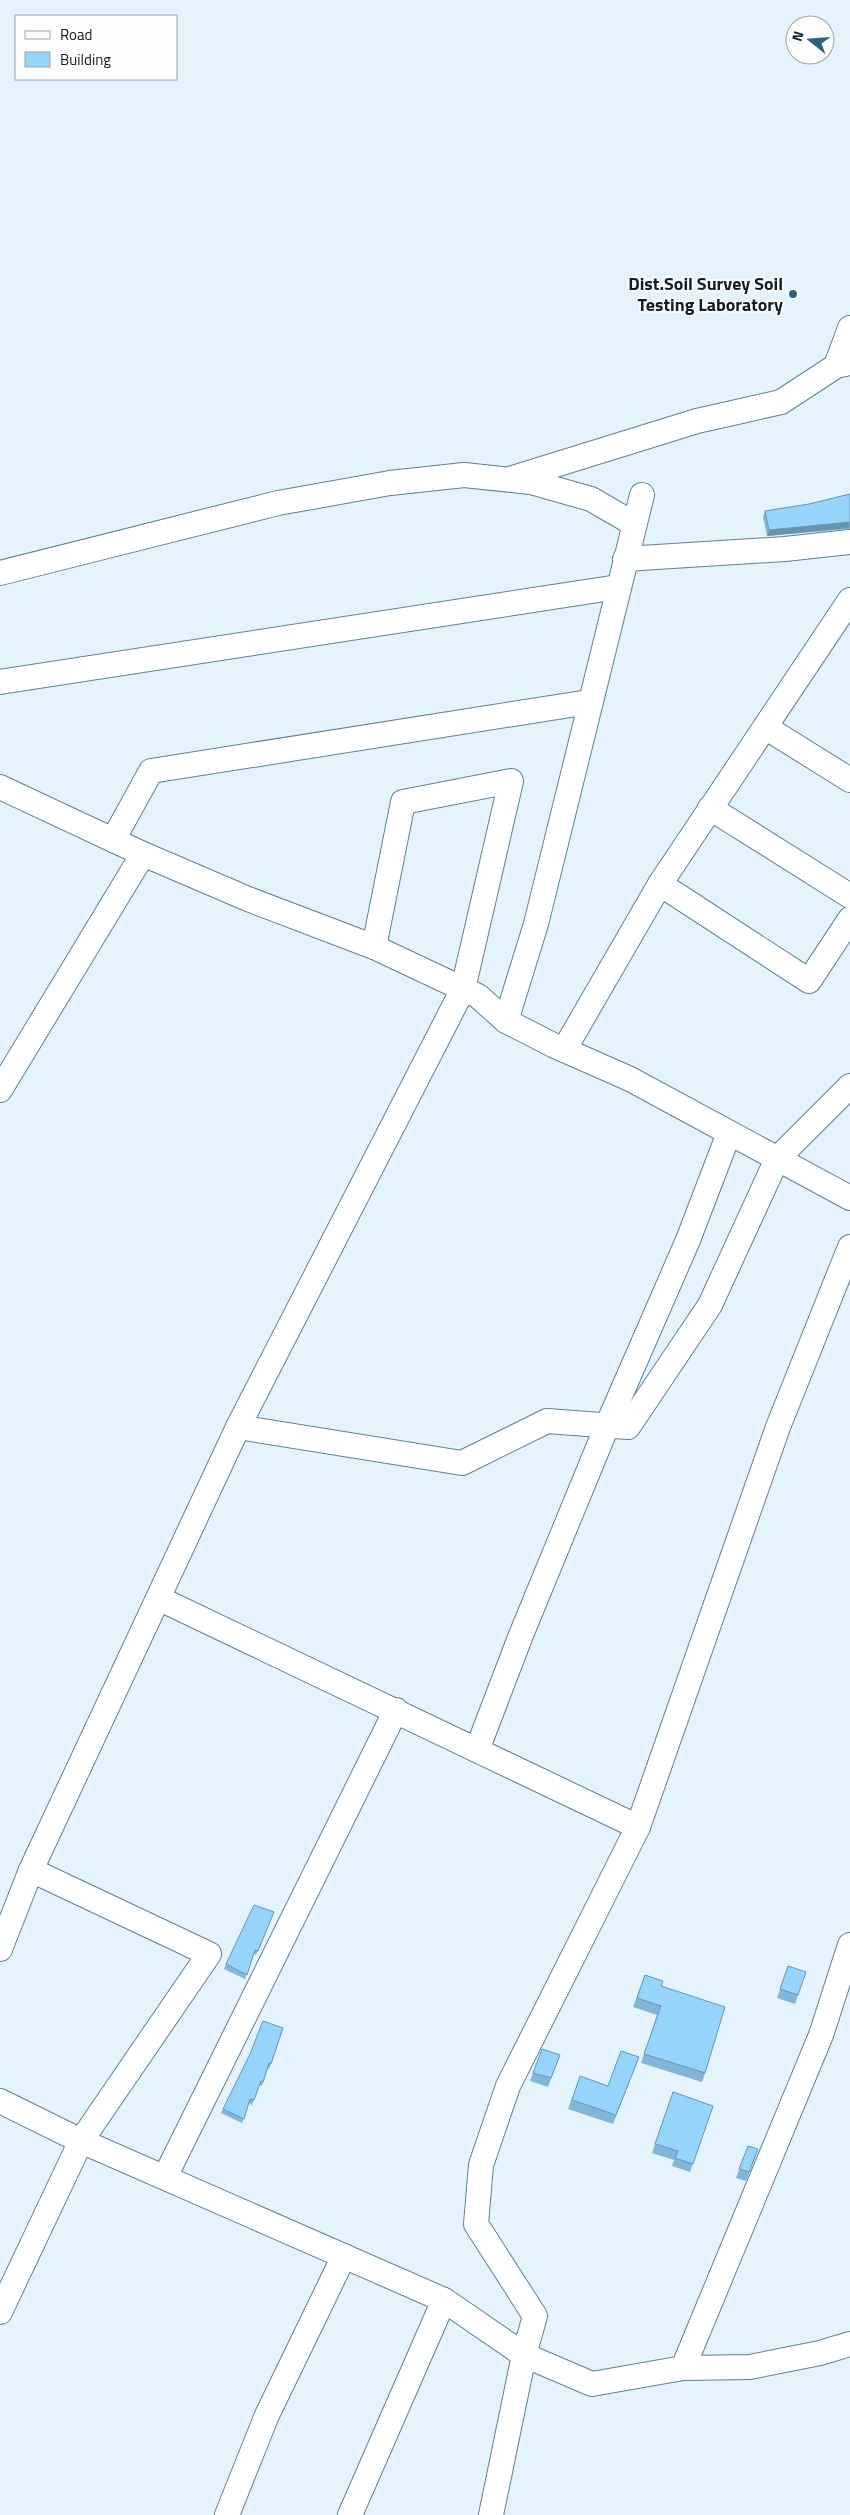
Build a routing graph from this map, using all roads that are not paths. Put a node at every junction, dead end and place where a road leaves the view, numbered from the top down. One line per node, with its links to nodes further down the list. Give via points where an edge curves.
1 (850, 328): 2 (street)
2 (843, 365): 3 (street, via 781,402 697,422)
3 (506, 480): 5 (street, via 531,482 591,499); 8 (street, via 455,476 390,483 287,502)
4 (642, 494): 5 (street)
5 (634, 524): 7 (street)
6 (850, 542): 7 (street, via 785,550)
7 (625, 559): 9 (street)
8 (0, 573)
9 (618, 587): 11 (street); 12 (street)
10 (850, 600): 13 (street)
11 (0, 682)
12 (589, 702): 17 (street, via 151,771); 24 (street, via 536,924)
13 (765, 727): 14 (street); 16 (street)
14 (850, 780)
15 (0, 787): 17 (street)
16 (710, 808): 19 (street); 20 (street)
17 (113, 840): 18 (street)
18 (143, 854): 22 (street, via 248,899); 27 (street)
19 (660, 884): 21 (street, via 809,981); 25 (street)
20 (850, 896)
21 (850, 919)
22 (374, 947): 23 (street); 23 (street, via 403,802 511,781)
23 (462, 989): 24 (street, via 478,996); 33 (street)
24 (506, 1021): 25 (street)
25 (564, 1050): 28 (street, via 630,1079)
26 (850, 1086): 29 (street)
27 (0, 1090)
28 (729, 1133): 29 (street); 32 (street, via 688,1240)
29 (777, 1158): 30 (street); 32 (street, via 710,1304 628,1427)
30 (844, 1190)
31 (850, 1247): 37 (street, via 778,1427)
32 (607, 1426): 33 (street, via 547,1421 462,1463); 36 (street)
33 (238, 1427): 34 (street)
34 (160, 1599): 35 (street); 38 (street)
35 (396, 1710): 36 (street); 43 (street)
36 (477, 1750): 37 (street)
37 (638, 1827): 48 (street, via 508,2086 481,2165 476,2224 535,2316)
38 (31, 1870): 40 (street); 42 (street, via 209,1954)
39 (850, 1945): 49 (street, via 821,2035)
40 (0, 1949)
41 (0, 2101): 42 (street)
42 (81, 2140): 43 (street); 46 (street)
43 (165, 2177): 44 (street)
44 (344, 2256): 45 (street); 50 (street, via 267,2415)
45 (444, 2300): 48 (street); 51 (street)
46 (0, 2312)
47 (850, 2344): 49 (street, via 750,2367)
48 (524, 2355): 49 (street, via 592,2384); 52 (street)
49 (683, 2368)
50 (227, 2515)
51 (350, 2515)
52 (491, 2515)

